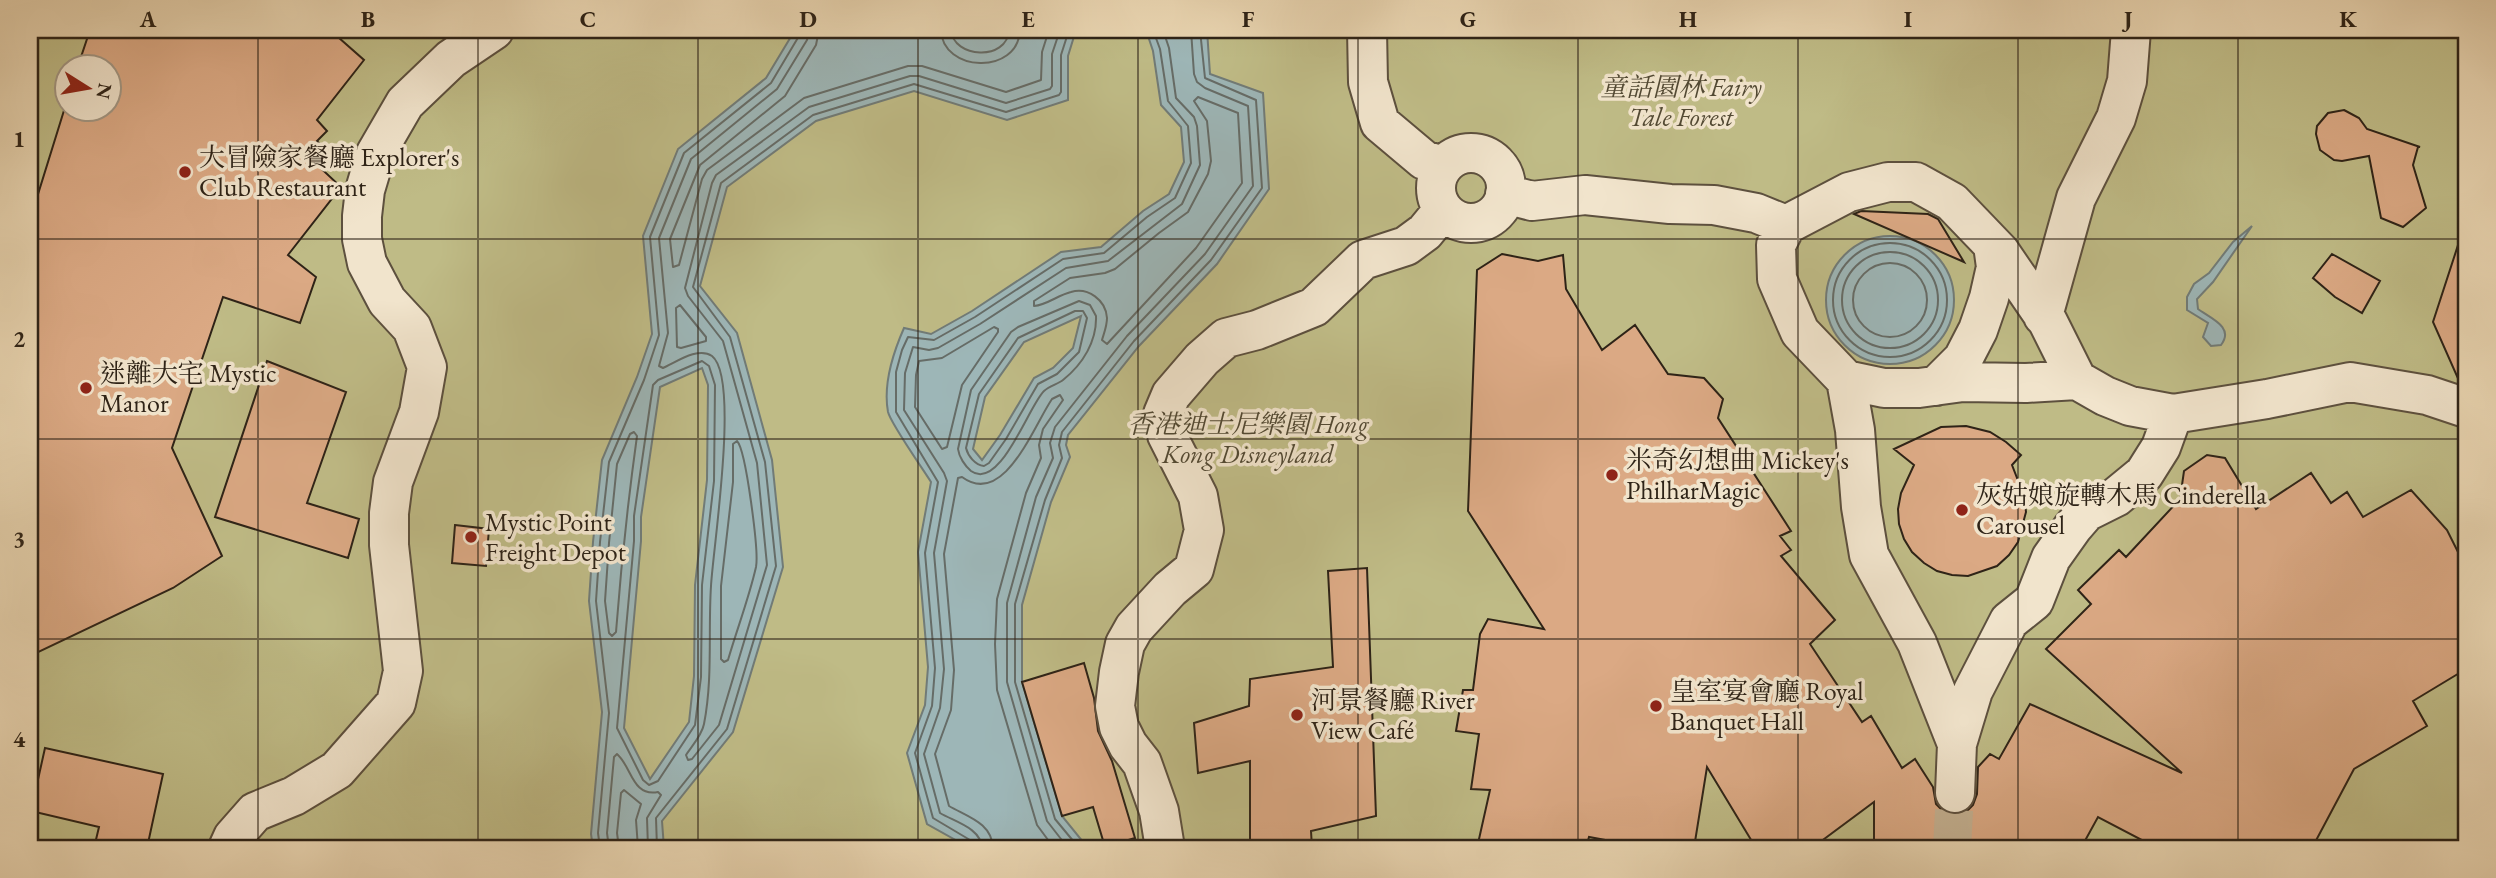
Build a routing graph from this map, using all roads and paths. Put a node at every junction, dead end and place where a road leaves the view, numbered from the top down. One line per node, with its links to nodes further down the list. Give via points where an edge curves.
1 (494, 30): 17 (street, via 451,59 405,103 376,153 363,203 367,263 387,301 412,328 427,366 419,412 393,482 389,513 388,545 403,671 396,703 337,770 294,796 254,812)
2 (1367, 30): 4 (street, via 1368,82 1380,123 1424,160)
3 (2130, 30): 9 (street, via 2127,81 2116,118 2076,198)
4 (1443, 166): 5 (street, via 1462,154 1485,155 1502,172); 6 (street, via 1436,188)
5 (1505, 194): 6 (street, via 1494,214 1474,223); 7 (street, via 1532,201 1585,195 1714,205 1756,213)
6 (1443, 210): 18 (street, via 1406,246 1363,260 1314,307 1226,338 1171,395 1163,414 1167,435 1198,496 1205,530 1194,569 1134,628 1125,644 1115,705 1119,727 1142,763 1159,811)
7 (1786, 225): 8 (street, via 1849,192 1888,182 1916,182 1952,202); 10 (street, via 1776,245 1777,279 1800,332)
8 (1993, 246): 9 (street); 12 (street, via 1996,267 1978,330 1963,359)
9 (2043, 316): 11 (street)
10 (1846, 380): 12 (street, via 1884,388); 15 (street, via 1869,555 1917,643)
11 (2077, 380): 12 (street); 14 (street, via 2130,406)
12 (1936, 386)
13 (2466, 408): 14 (street, via 2427,395 2350,382)
14 (2173, 414): 15 (street, via 2161,447 2144,474 2079,519 2051,558 2034,601 2009,621 1973,691)
15 (1957, 744): 16 (street)
16 (1955, 793)
17 (228, 848)
18 (1165, 848)

